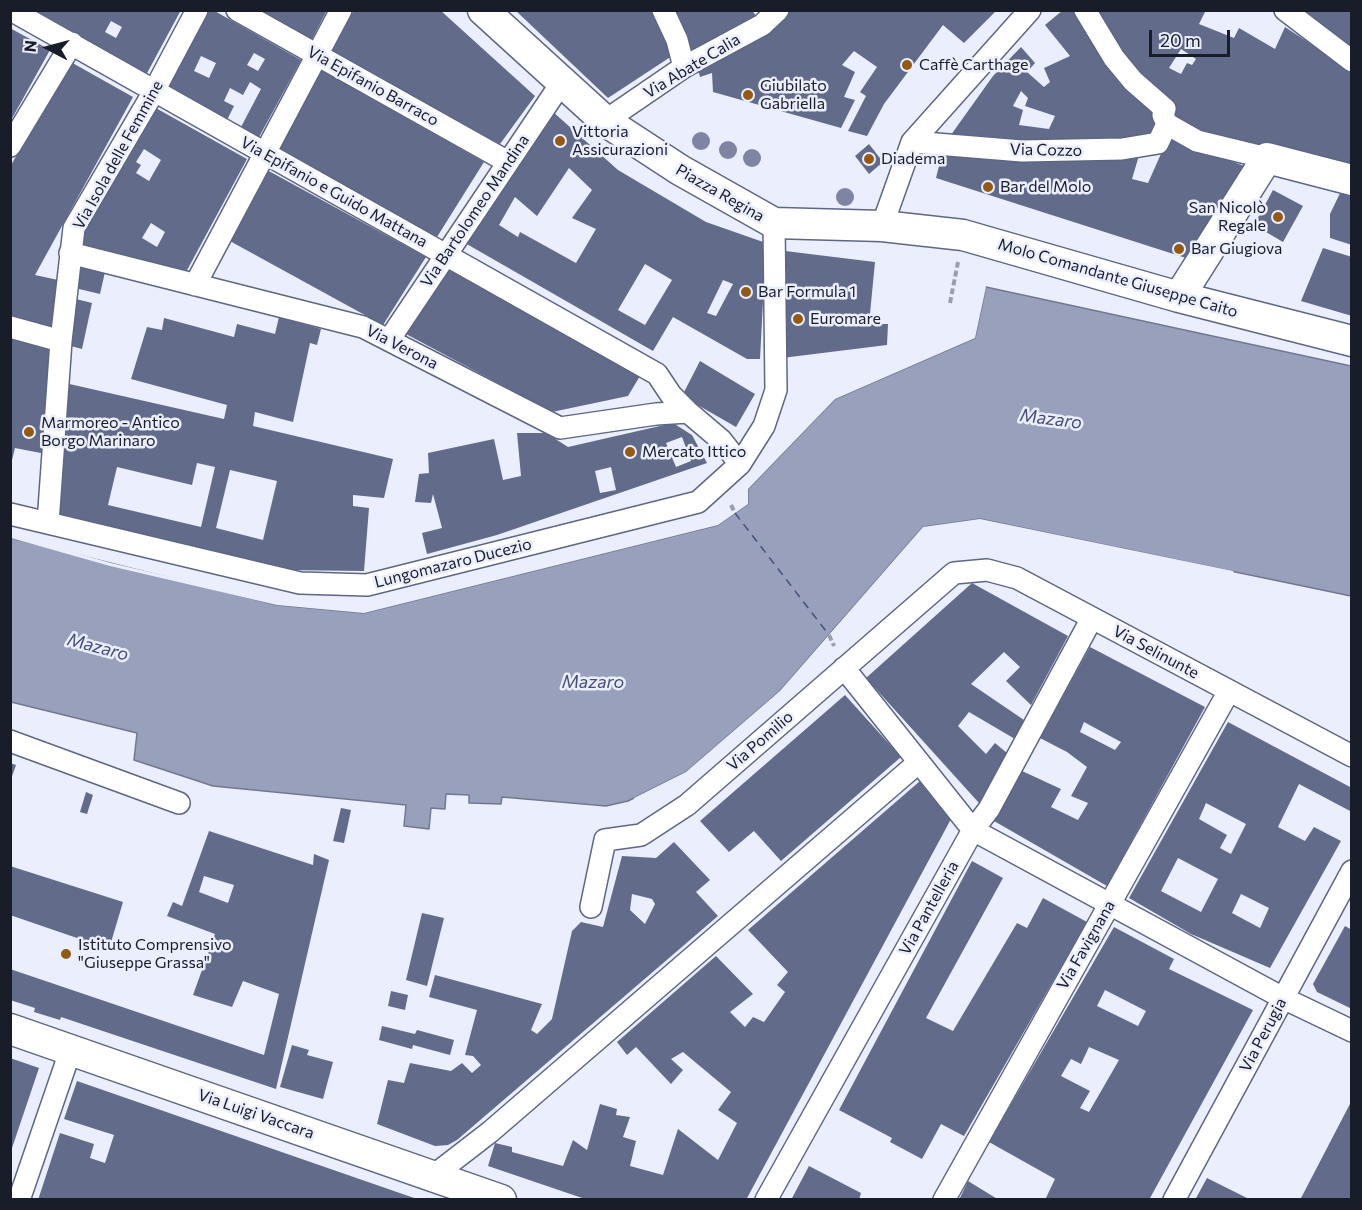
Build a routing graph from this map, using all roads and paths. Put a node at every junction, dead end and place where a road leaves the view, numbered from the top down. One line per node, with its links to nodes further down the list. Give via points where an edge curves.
1 (11, 10): 11 (street, Via Epifanio e Guido Mattana)
2 (197, 10): 16 (street, Via Isola delle Femmine)
3 (237, 10): 12 (street, Via Epifanio Barraco)
4 (341, 10): 12 (street)
5 (483, 10): 15 (main road, Piazza Regina)
6 (663, 10): 14 (street)
7 (778, 10): 14 (street, Via Abate Calia, via 762,25)
8 (1030, 10): 19 (street)
9 (1085, 10): 18 (street, via 1132,81 1165,109)
10 (1285, 10): 13 (street)
11 (72, 43): 16 (street, Via Epifanio e Guido Mattana); 20 (street)
12 (318, 56): 21 (street); 23 (street, Via Epifanio Barraco)
13 (1352, 61)
14 (684, 67): 17 (street, Via Abate Calia)
15 (562, 82): 17 (main road, Piazza Regina); 23 (street, Via Bartolomeo Mandina)
16 (153, 93): 21 (street, Via Epifanio e Guido Mattana); 28 (street, Via Isola delle Femmine, via 74,228)
17 (604, 121): 25 (main road, Piazza Regina)
18 (1167, 124): 19 (street, Via Cozzo, via 1158,143 1122,149 1022,151); 22 (street, via 1197,141)
19 (912, 142): 26 (street)
20 (10, 146)
21 (266, 153): 29 (street, Via Epifanio e Guido Mattana); 30 (street)
22 (1267, 158): 24 (main road); 31 (main road)
23 (508, 162): 29 (street, Via Bartolomeo Mandina)
24 (1352, 180)
25 (774, 223): 26 (main road, Piazza Regina); 38 (street, Lungomazaro Ducezio, via 776,390 764,426)
26 (882, 226): 27 (main road, Molo Comandante Giuseppe Caito)
27 (963, 235): 31 (main road, Molo Comandante Giuseppe Caito); 32 (path)
28 (70, 254): 30 (street, Via Verona); 35 (street, Via Isola delle Femmine)
29 (446, 254): 34 (street, Via Bartolomeo Mandina); 37 (street, Via Epifanio e Guido Mattana, via 657,374 671,396)
30 (195, 285): 34 (street, Via Verona, via 363,327)
31 (1179, 297): 36 (main road, Molo Comandante Giuseppe Caito)
32 (951, 303)
33 (10, 327): 35 (street)
34 (389, 340): 37 (street, Via Verona, via 560,428)
35 (61, 341): 40 (street, Via Isola delle Femmine)
36 (1352, 341)
37 (688, 412): 38 (street, via 721,440)
38 (740, 464): 40 (street, Lungomazaro Ducezio, via 698,502 368,585 300,583)
39 (10, 514): 40 (street, Lungomazaro Ducezio)
40 (48, 524)
41 (954, 573): 42 (street, Via Selinunte, via 987,570 1017,578); 43 (street, Via Pomilio)
42 (1092, 618): 44 (street, Via Selinunte); 49 (street, Via Pantelleria, via 989,809)
43 (844, 669): 47 (street); 52 (street, Via Pomilio, via 687,805 641,835 605,840)
44 (1229, 691): 46 (street, Via Selinunte); 51 (street, Via Favignana)
45 (10, 741): 48 (street)
46 (1352, 756)
47 (919, 762): 49 (street); 57 (street, via 490,1132)
48 (179, 803)
49 (973, 830): 51 (street); 60 (street, Via Pantelleria)
50 (1352, 871): 53 (street, Via Perugia)
51 (1110, 904): 53 (street); 61 (street, Via Favignana)
52 (591, 908)
53 (1283, 998): 55 (street); 62 (street, Via Perugia)
54 (10, 1029): 56 (main road, Via Luigi Vaccara)
55 (1352, 1031)
56 (71, 1049): 57 (main road, Via Luigi Vaccara); 58 (street)
57 (433, 1176): 59 (main road, Via Luigi Vaccara)
58 (19, 1200)
59 (501, 1200)
60 (766, 1200)
61 (944, 1200)
62 (1174, 1200)

